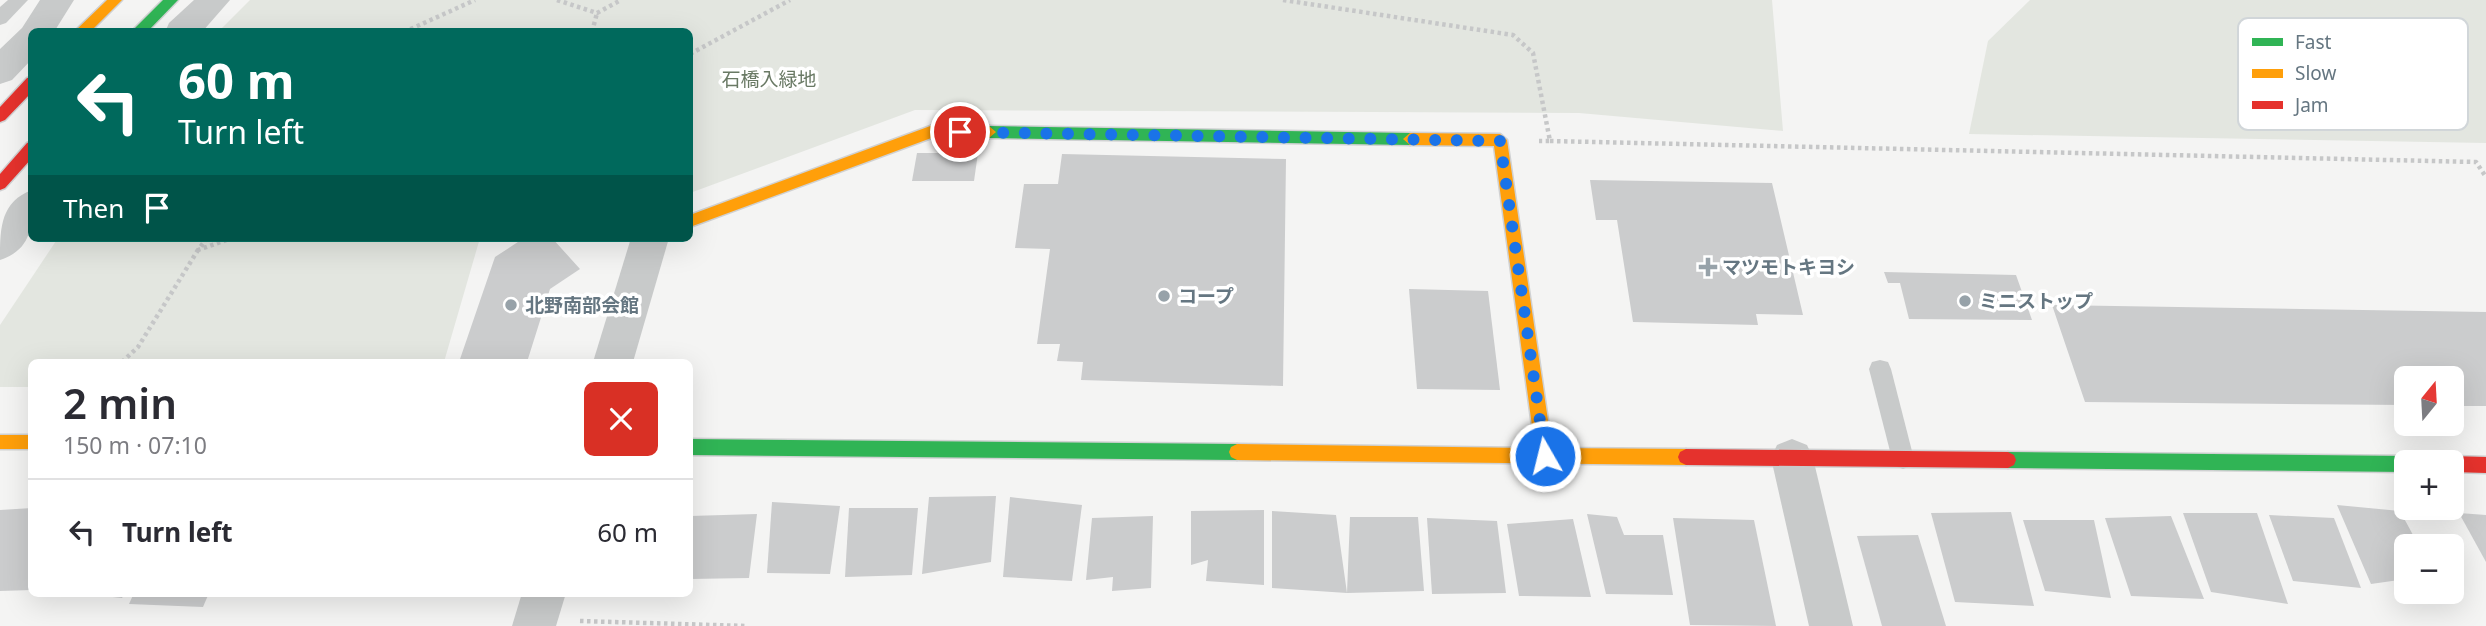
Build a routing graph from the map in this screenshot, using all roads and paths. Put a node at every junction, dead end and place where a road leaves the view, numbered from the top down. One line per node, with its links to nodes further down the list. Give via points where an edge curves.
1 (19, 0): 12 (lane)
2 (58, 0): 13 (street)
3 (115, 0): 14 (main road)
4 (171, 0): 15 (main road)
5 (214, 0): 16 (street)
6 (475, 0): 17 (path)
7 (557, 0): 11 (path)
8 (621, 0): 11 (path)
9 (790, 0): 20 (path)
10 (1283, 0): 25 (path, via 1513,35 1533,53)
11 (597, 13): 18 (path)
12 (0, 18)
13 (39, 28)
14 (86, 28)
15 (142, 28)
16 (185, 28)
17 (413, 28)
18 (593, 28)
19 (28, 41): 21 (street)
20 (693, 52)
21 (0, 71)
22 (28, 86): 23 (main road)
23 (0, 116)
24 (1500, 141): 25 (path); 30 (main road, via 933,131); 42 (main road)
25 (1550, 141): 27 (path, via 2476,162)
26 (28, 152): 28 (main road)
27 (2486, 177)
28 (0, 184)
29 (28, 210): 34 (street)
30 (693, 220)
31 (204, 242): 35 (path)
32 (221, 242): 35 (path)
33 (649, 242): 37 (street)
34 (0, 245)
35 (198, 250): 36 (path, via 138,347)
36 (125, 359)
37 (614, 359)
38 (1880, 369): 44 (lane)
39 (0, 442): 40 (main road)
40 (28, 442)
41 (693, 447): 42 (main road)
42 (1545, 456): 43 (main road)
43 (1792, 458): 44 (main road); 50 (street)
44 (1903, 459): 45 (main road)
45 (2394, 464)
46 (2464, 464): 47 (main road)
47 (2486, 465)
48 (538, 613): 49 (path)
49 (747, 626)
50 (1831, 626)

